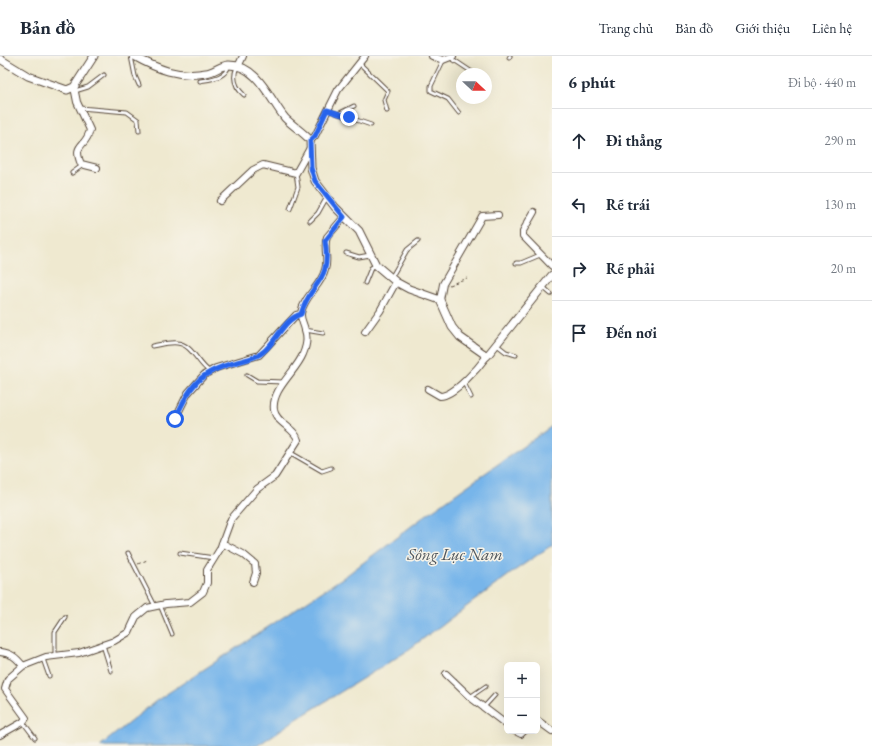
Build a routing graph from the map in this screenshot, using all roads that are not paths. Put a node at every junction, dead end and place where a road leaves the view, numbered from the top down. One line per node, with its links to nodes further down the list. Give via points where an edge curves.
1 (94, 56): 16 (street)
2 (132, 56): 10 (street, via 166,72 184,75 207,73); 15 (lane)
3 (243, 56): 11 (street)
4 (365, 56): 9 (street)
5 (432, 56): 8 (street)
6 (452, 57): 8 (street); 12 (lane)
7 (0, 59): 16 (street, via 28,76 67,90)
8 (443, 60): 22 (lane, via 430,88 434,93 448,99)
9 (359, 63): 20 (street, via 343,82); 21 (lane, via 388,91 384,100)
10 (229, 65): 11 (street); 14 (lane, via 223,75)
11 (238, 67): 17 (lane, via 234,80); 26 (street, via 256,78 286,119)
12 (467, 68)
13 (104, 75): 16 (lane, via 88,87)
14 (200, 81)
15 (139, 84)
16 (74, 89): 19 (street)
17 (244, 95)
18 (354, 106): 23 (lane)
19 (79, 108): 25 (lane, via 127,112 138,120); 27 (street, via 90,130 87,140 77,151)
20 (327, 110): 23 (lane); 26 (street)
21 (388, 111)
22 (459, 113)
23 (338, 114): 24 (lane)
24 (371, 125)
25 (139, 131)
26 (310, 144): 29 (street); 31 (street, via 311,168 315,181)
27 (83, 165): 28 (street); 30 (lane)
28 (97, 168)
29 (296, 173): 32 (street, via 262,165 253,170); 33 (lane, via 298,187)
30 (72, 174)
31 (327, 197): 36 (street); 37 (lane)
32 (220, 201)
33 (290, 209)
34 (534, 212): 41 (street, via 523,231 523,236)
35 (498, 215): 50 (street, via 482,216 448,273)
36 (344, 217): 40 (street, via 360,231); 51 (street, via 327,238 326,270 307,298)
37 (310, 221)
38 (418, 242): 46 (lane, via 407,250)
39 (346, 253): 40 (lane, via 359,257)
40 (370, 255): 43 (street)
41 (540, 255): 42 (lane); 44 (street)
42 (516, 263)
43 (376, 264): 46 (street); 47 (lane)
44 (552, 266)
45 (552, 275): 48 (street)
46 (393, 280): 50 (street, via 409,289); 53 (street, via 380,311)
47 (365, 283)
48 (542, 286): 49 (lane); 55 (street)
49 (551, 294)
50 (440, 300): 58 (street, via 452,327 460,337)
51 (301, 314): 52 (street); 59 (street, via 296,315 259,355)
52 (306, 330): 54 (lane); 62 (street, via 303,354)
53 (365, 332)
54 (323, 333)
55 (497, 345): 57 (lane, via 506,352); 58 (street)
56 (152, 346): 59 (lane, via 183,344 189,348 202,367)
57 (516, 355)
58 (487, 356): 61 (street)
59 (210, 372): 65 (street, via 188,393)
60 (247, 375): 62 (lane, via 257,381)
61 (463, 381): 63 (street, via 444,396); 64 (lane)
62 (285, 382): 66 (street, via 277,395 274,410 276,416 298,438)
63 (428, 389)
64 (471, 397)
65 (175, 419)
66 (290, 453): 67 (lane, via 322,471); 68 (street, via 275,476 257,489 231,519)
67 (331, 468)
68 (222, 543): 71 (street); 72 (street, via 255,564)
69 (128, 553): 73 (lane)
70 (180, 553): 71 (lane)
71 (214, 558): 73 (street, via 207,570 207,583 203,592 190,602)
72 (253, 582)
73 (157, 605): 75 (lane); 76 (street, via 140,613 129,632)
74 (65, 617): 78 (lane, via 55,632)
75 (172, 634)
76 (103, 645): 78 (street, via 79,653); 81 (lane)
77 (0, 652): 80 (street, via 10,654)
78 (55, 656): 79 (street)
79 (43, 659): 80 (street); 83 (lane)
80 (23, 666): 88 (street, via 8,679 5,689 25,715)
81 (111, 671)
82 (446, 674): 86 (street)
83 (49, 676)
84 (486, 686): 86 (lane)
85 (495, 695): 87 (lane)
86 (470, 697): 87 (street)
87 (484, 707): 90 (street)
88 (23, 722): 92 (street); 93 (lane)
89 (540, 722): 91 (street)
90 (504, 723)
91 (552, 731)
92 (0, 735)
93 (35, 738)

